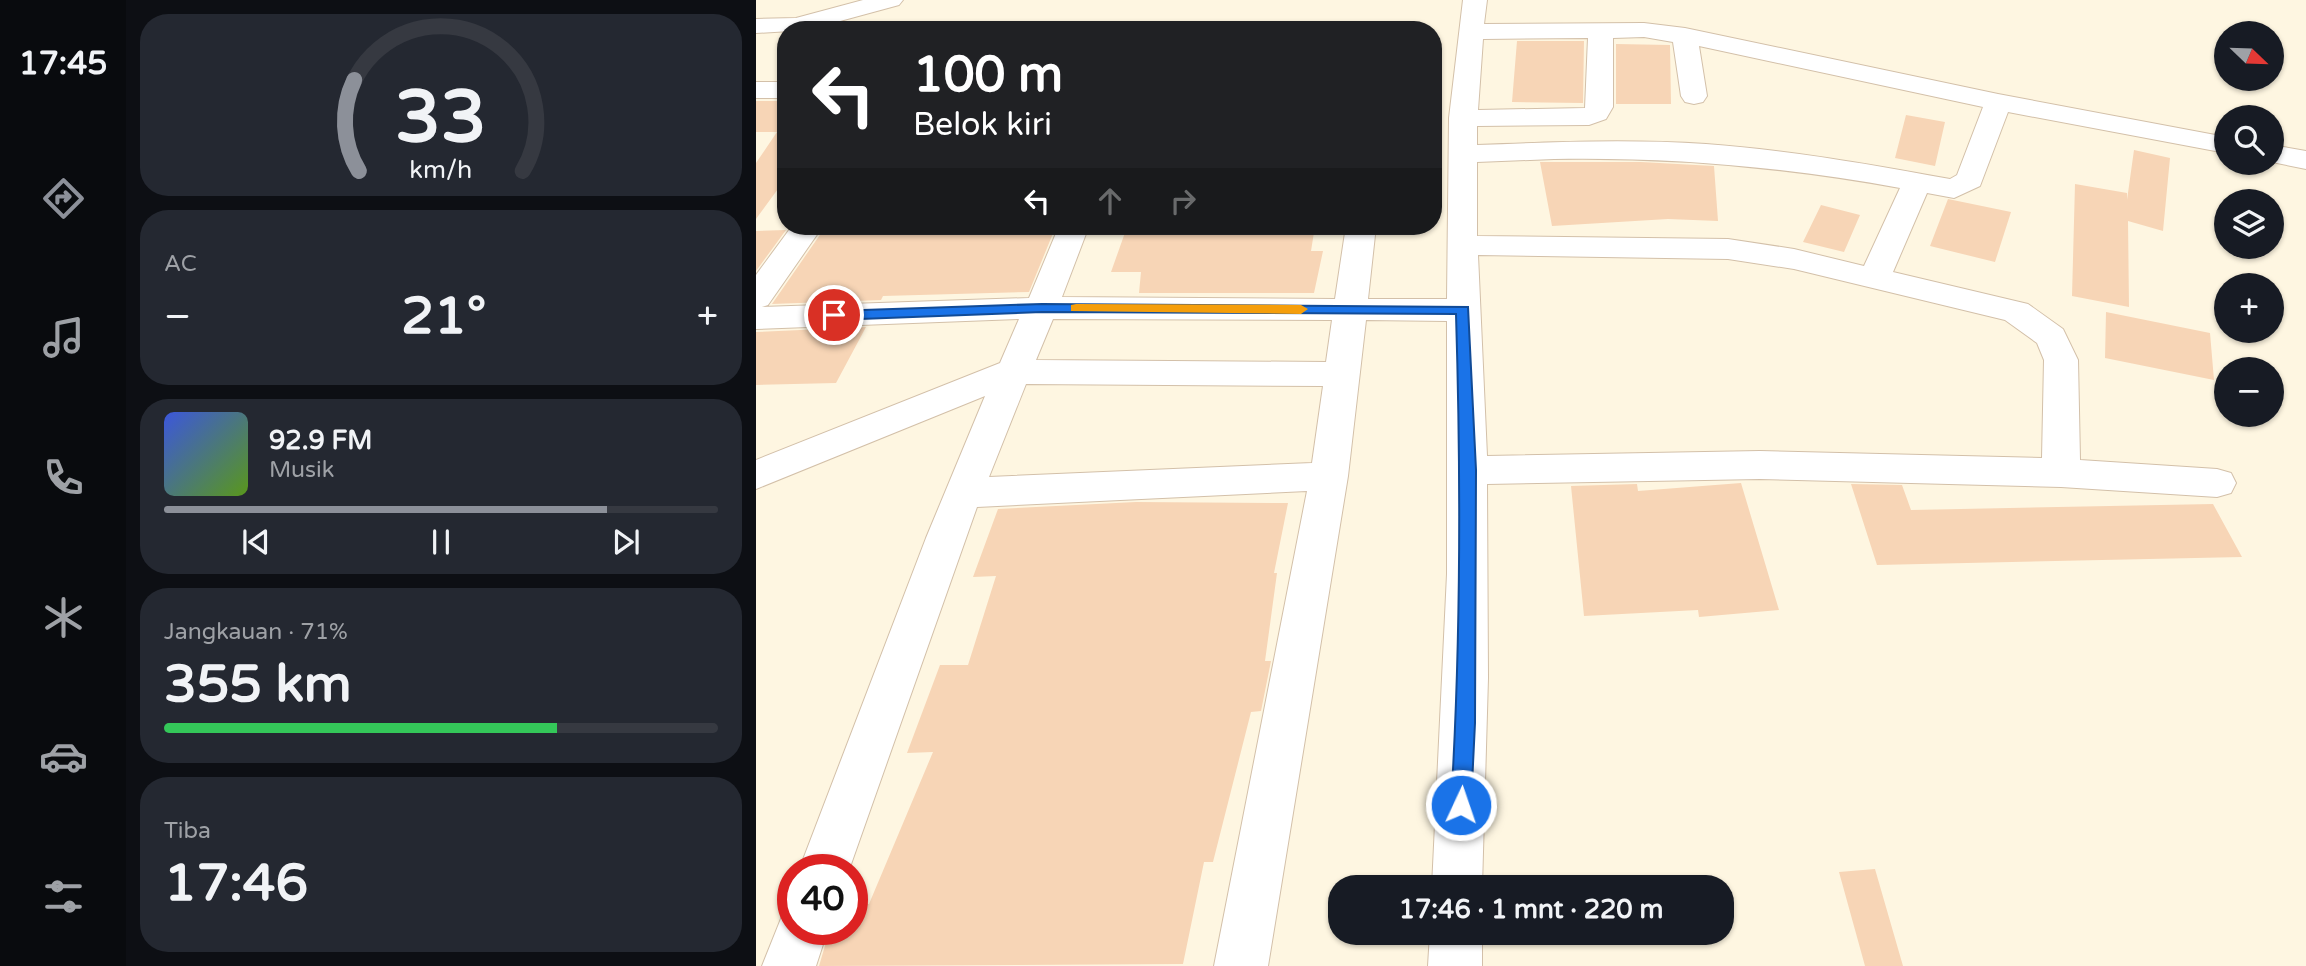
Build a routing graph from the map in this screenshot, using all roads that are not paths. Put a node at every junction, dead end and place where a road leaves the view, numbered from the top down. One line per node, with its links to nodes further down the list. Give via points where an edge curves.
1 (891, 0): 3 (street)
2 (1473, 16): 6 (street); 12 (street)
3 (811, 21)
4 (777, 25): 5 (street)
5 (756, 26)
6 (1601, 30): 7 (street); 12 (street, via 1596,113)
7 (1685, 36): 10 (street); 11 (street)
8 (756, 90): 9 (street)
9 (777, 90)
10 (1694, 96)
11 (1998, 102): 13 (street); 16 (street, via 1970,180 1954,189)
12 (1463, 136): 16 (street, via 1587,149 1706,153 1847,168); 20 (street)
13 (2214, 143)
14 (2284, 156): 15 (street)
15 (2306, 160)
16 (1917, 182): 21 (street)
17 (802, 235): 22 (street)
18 (1070, 235): 23 (street)
19 (1360, 235): 24 (street)
20 (1463, 246): 21 (street, via 1728,249); 25 (street)
21 (1874, 278): 30 (street, via 2016,312 2051,337 2061,360)
22 (756, 298)
23 (1042, 308): 24 (street); 26 (street); 27 (street)
24 (1351, 310): 25 (street); 28 (street)
25 (1463, 310): 29 (street)
26 (756, 318)
27 (1011, 372): 28 (street); 31 (street); 34 (street)
28 (1343, 374): 32 (street)
29 (1468, 470): 30 (street, via 1760,465); 36 (street, via 1466,723)
30 (2061, 473): 33 (street)
31 (756, 475)
32 (1329, 476): 34 (street); 40 (street)
33 (2217, 483)
34 (963, 493): 35 (street)
35 (830, 854)
36 (1458, 875)
37 (796, 945): 39 (street)
38 (1456, 945): 41 (street)
39 (789, 966)
40 (1241, 966)
41 (1455, 966)

